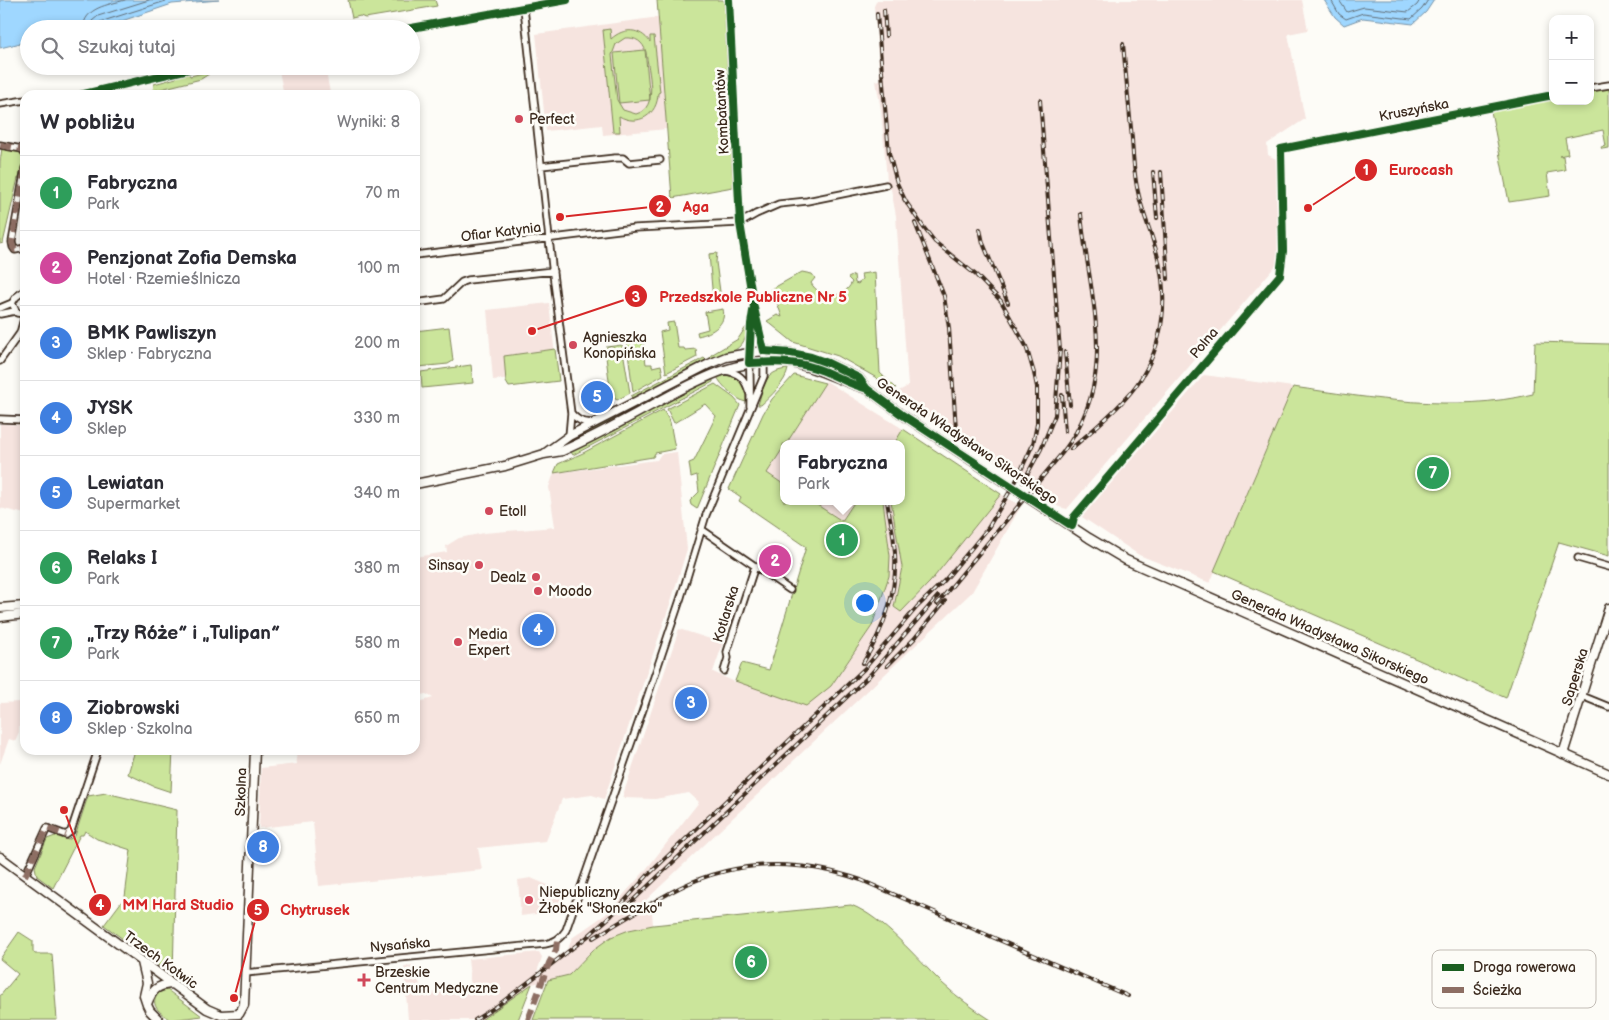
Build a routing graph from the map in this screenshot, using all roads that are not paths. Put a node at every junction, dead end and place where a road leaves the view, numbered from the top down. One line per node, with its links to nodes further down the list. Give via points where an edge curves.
1 (567, 0): 3 (street)
2 (728, 0): 19 (street, Kombatantów)
3 (524, 8): 4 (street); 16 (street)
4 (420, 27)
5 (163, 75): 8 (street)
6 (1609, 85): 7 (street)
7 (1594, 87)
8 (101, 90)
9 (1549, 96): 14 (street, Kruszyńska)
10 (20, 101): 11 (street)
11 (0, 104)
12 (0, 145): 13 (street)
13 (20, 149)
14 (1280, 149): 49 (street, Polna, via 1283,251 1280,275 1074,517)
15 (660, 160): 16 (street, via 629,163 623,158 615,158)
16 (542, 166): 20 (street)
17 (886, 185): 19 (street, via 779,204)
18 (20, 196): 21 (street, via 12,242 16,250)
19 (740, 224): 20 (street, Ofiar Katynia, via 634,228); 28 (street, Kombatantów)
20 (550, 238): 22 (street, Ofiar Katynia); 23 (street)
21 (20, 249)
22 (420, 254)
23 (553, 271): 25 (street, via 468,280 444,299); 42 (street)
24 (20, 294): 26 (street)
25 (420, 302)
26 (12, 303): 27 (street); 29 (street)
27 (0, 308)
28 (754, 308): 33 (street); 34 (street)
29 (15, 311): 30 (street); 31 (street)
30 (0, 314)
31 (20, 314)
32 (20, 333): 35 (street)
33 (764, 351): 34 (main road, Generała Władysława Sikorskiego); 36 (street); 39 (main road, Generała Władysława Sikorskiego, via 791,353 828,363 859,378)
34 (749, 352): 37 (street); 45 (main road, Generała Władysława Sikorskiego, via 709,364)
35 (0, 361)
36 (765, 362): 37 (main road, Generała Władysława Sikorskiego); 39 (main road, Generała Władysława Sikorskiego, via 815,368); 41 (street, via 758,395)
37 (749, 363): 38 (main road, Generała Władysława Sikorskiego); 40 (street)
38 (720, 371): 40 (street, via 740,375); 47 (main road, Generała Władysława Sikorskiego, via 566,449)
39 (867, 389): 49 (main road, Generała Władysława Sikorskiego)
40 (750, 396): 41 (street)
41 (750, 406): 50 (street)
42 (571, 413): 45 (street, via 583,423); 46 (street)
43 (0, 419): 44 (street)
44 (20, 420)
45 (593, 424): 46 (main road, Generała Władysława Sikorskiego)
46 (569, 436): 47 (main road, Generała Władysława Sikorskiego)
47 (544, 454): 48 (main road, Generała Władysława Sikorskiego, via 505,466)
48 (420, 483)
49 (1072, 526): 63 (main road, Generała Władysława Sikorskiego, via 1142,568)
50 (701, 529): 52 (street); 70 (street, Nysańska, via 596,846 561,938 540,944)
51 (1578, 558): 53 (street)
52 (754, 566): 54 (street); 60 (street, Kotlarska)
53 (1609, 567)
54 (790, 590)
55 (20, 606): 56 (main road)
56 (0, 608)
57 (1609, 608): 61 (main road, Saperska)
58 (20, 615): 59 (main road)
59 (0, 618)
60 (724, 670)
61 (1582, 696): 62 (street); 63 (main road, Saperska)
62 (1609, 707)
63 (1563, 754): 66 (main road, Generała Władysława Sikorskiego)
64 (96, 755): 68 (street, via 71,830 66,835 47,828)
65 (255, 755): 70 (main road, Szkolna)
66 (1609, 774)
67 (0, 857): 68 (main road, Trzech Kotwic)
68 (26, 876): 69 (main road, Trzech Kotwic)
69 (142, 962): 71 (main road, Trzech Kotwic); 72 (main road)
70 (245, 972): 75 (main road, Szkolna, via 244,1005)
71 (159, 974): 72 (main road); 73 (main road, Trzech Kotwic)
72 (147, 983): 74 (main road, via 144,996)
73 (172, 984): 74 (main road, via 156,988); 75 (main road, Trzech Kotwic, via 214,1013)
74 (147, 1005): 76 (main road)
75 (239, 1014)
76 (155, 1019)

